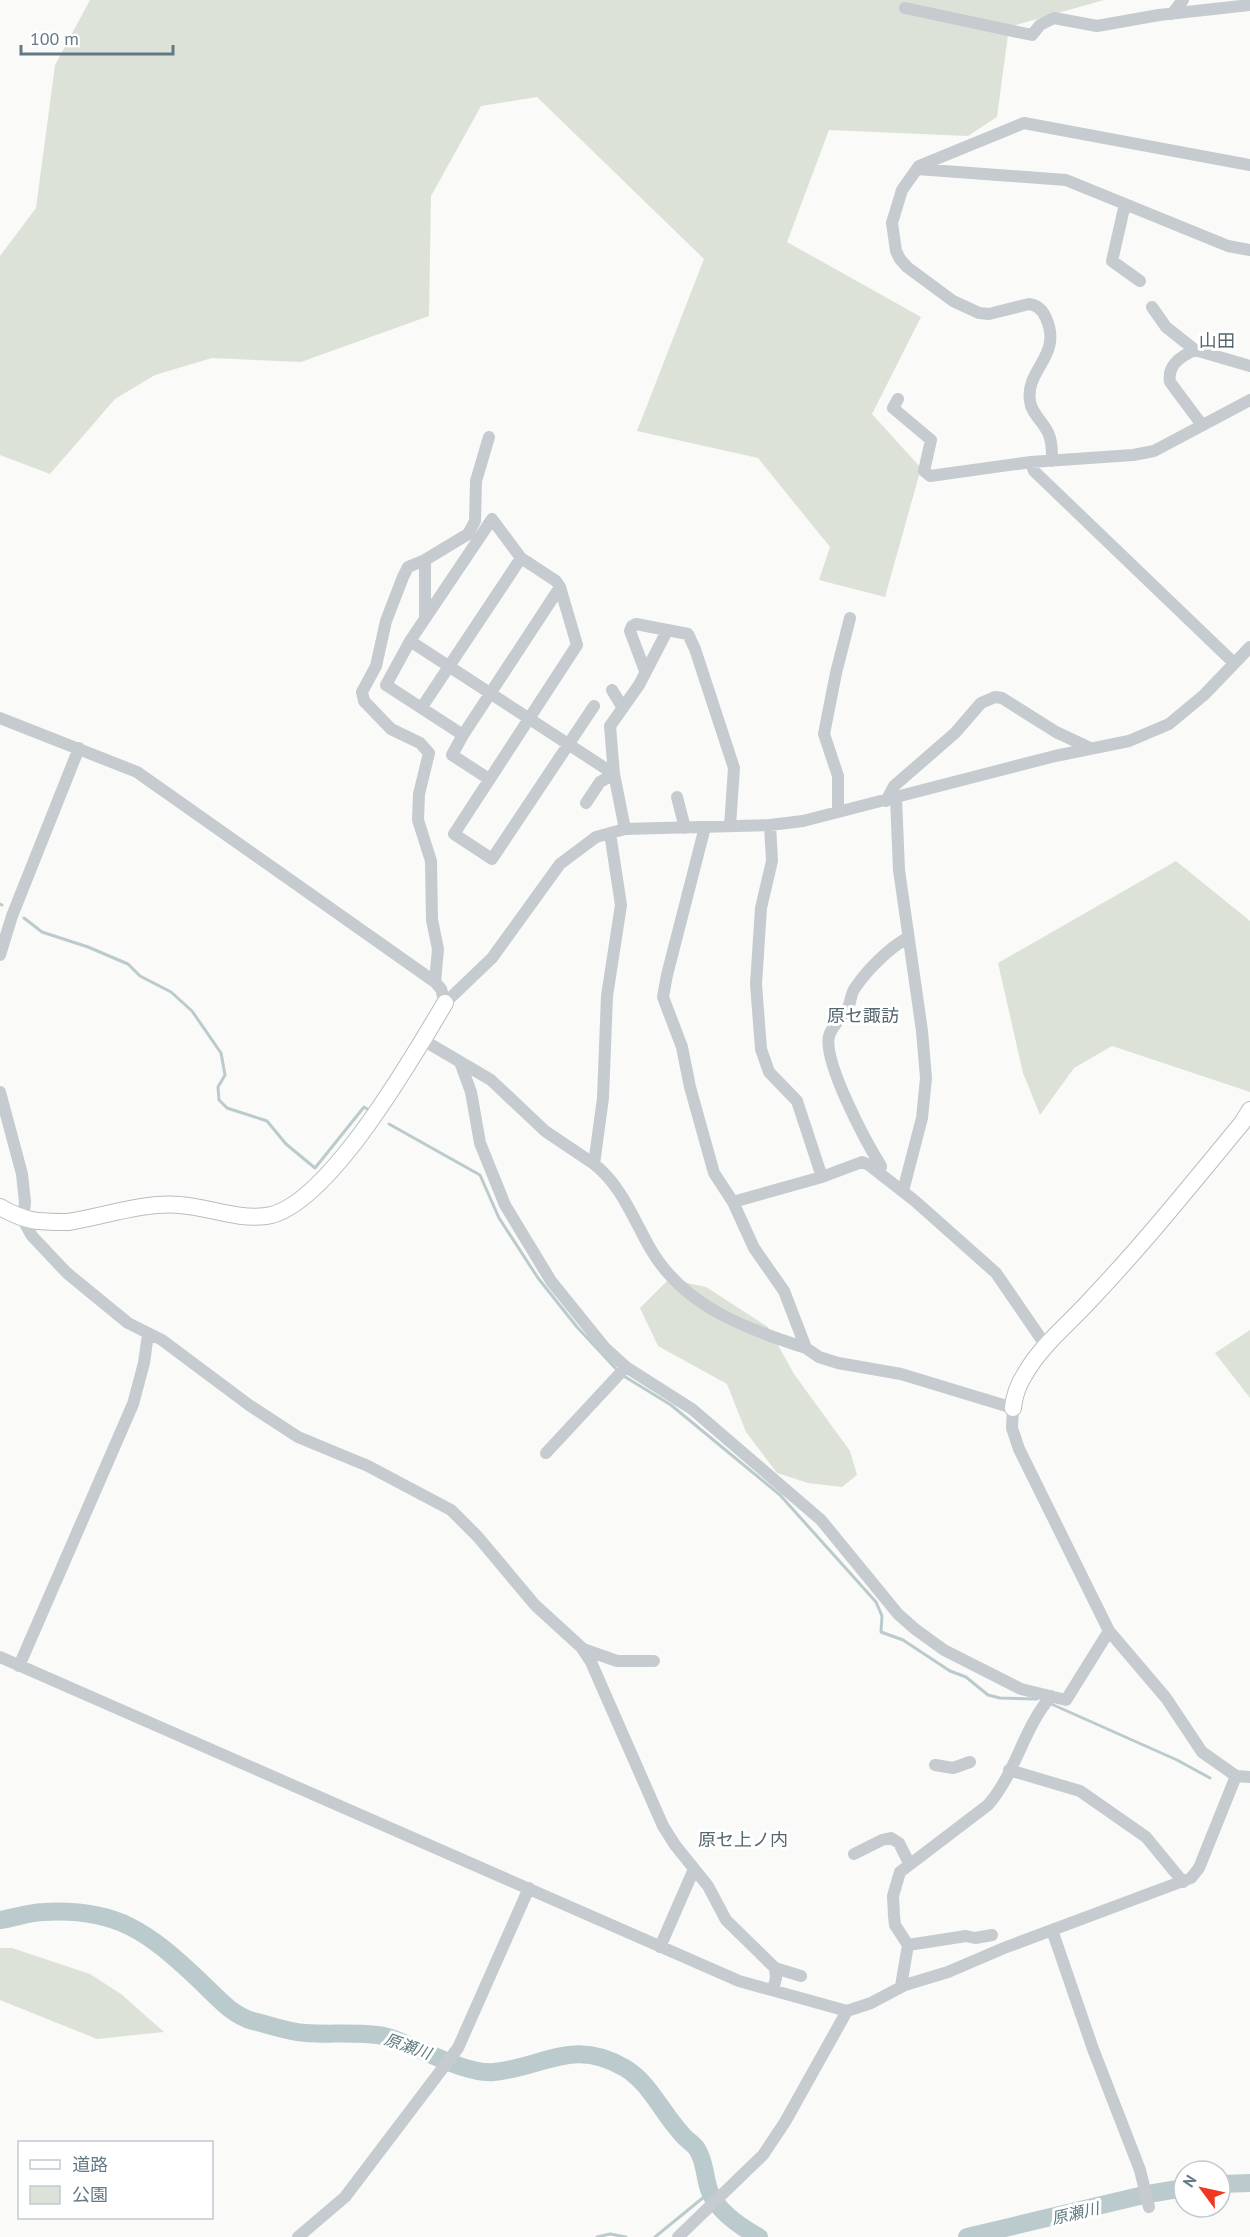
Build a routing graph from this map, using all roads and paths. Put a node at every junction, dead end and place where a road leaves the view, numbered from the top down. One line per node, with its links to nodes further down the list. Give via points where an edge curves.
1 (1183, 0): 4 (street)
2 (1250, 5): 4 (street)
3 (905, 8): 4 (street, via 1032,35 1040,25 1054,18 1097,26)
4 (1172, 14)
5 (1250, 165): 6 (street, via 1024,123)
6 (916, 170): 7 (street, via 1056,178); 18 (street, via 902,190 892,223 896,251 907,267 953,302 979,314 1029,304 1045,314 1051,345 1029,398 1048,431)
7 (1125, 204): 8 (street, via 1228,246); 9 (street, via 1112,261)
8 (1250, 249)
9 (1140, 281)
10 (1152, 307): 11 (street, via 1166,327)
11 (1195, 350): 12 (street); 16 (street, via 1174,363 1168,373 1170,382)
12 (1248, 366): 13 (street)
13 (1227, 371)
14 (898, 399): 19 (street, via 893,408 931,440 923,466 930,476)
15 (1250, 400): 16 (street)
16 (1202, 425): 18 (street, via 1154,451)
17 (489, 437): 21 (street, via 476,481 475,521 468,534)
18 (1052, 461): 19 (street)
19 (1031, 462): 28 (street, via 1034,471)
20 (521, 558): 22 (street); 23 (street, via 492,519); 29 (street)
21 (426, 560): 23 (street); 56 (street, via 408,567 403,577 386,621 376,666 363,692 364,701 391,729 420,743 429,753 419,794 418,820 431,861 432,920 438,949)
22 (560, 587): 32 (street); 37 (street, via 577,645)
23 (425, 618): 26 (street)
24 (850, 618): 47 (street, via 824,734 838,776)
25 (667, 631): 30 (street); 30 (street, via 632,626 630,631); 49 (street, via 688,634 734,768)
26 (410, 641): 29 (street); 34 (street, via 386,685)
27 (1250, 647): 28 (street)
28 (1234, 663): 41 (street, via 1169,724 1129,741)
29 (450, 666): 32 (street); 34 (street)
30 (645, 671): 35 (street)
31 (612, 690): 35 (street)
32 (491, 692): 37 (street); 38 (street)
33 (594, 706): 39 (street)
34 (422, 708): 38 (street)
35 (623, 708): 42 (street, via 610,726)
36 (0, 718): 40 (street)
37 (529, 719): 39 (street); 43 (street)
38 (464, 735): 43 (street, via 452,755)
39 (569, 745): 42 (street); 43 (street, via 492,859 454,834)
40 (79, 748): 55 (street); 56 (street, via 137,772)
41 (1090, 748): 45 (street); 45 (street, via 995,697 981,704 955,733 894,786)
42 (614, 774): 46 (street, via 600,782); 52 (street)
43 (489, 779)
44 (677, 797): 51 (street)
45 (891, 800): 47 (street); 54 (street)
46 (586, 803)
47 (838, 810): 48 (street, via 803,821)
48 (770, 825): 49 (street); 64 (street, via 772,861 761,908 756,984 761,1049 768,1072 797,1101)
49 (730, 826): 50 (street)
50 (705, 827): 51 (street); 66 (street, via 663,997 682,1047 711,1164)
51 (684, 828): 52 (street)
52 (625, 829): 53 (street)
53 (610, 833): 57 (street, via 596,837 560,864 492,958); 62 (street, via 621,904 607,996 603,1098)
54 (907, 938): 63 (street, via 894,946 854,989 829,1038 836,1075); 65 (street, via 926,1078 922,1118)
55 (0, 955)
56 (435, 982): 57 (street)
57 (445, 1003): 58 (street)
58 (423, 1040): 59 (street); 68 (street, via 366,1127 310,1192 279,1213 255,1217 181,1205 143,1207 68,1222)
59 (460, 1062): 62 (street, via 491,1080 545,1131); 72 (street, via 471,1092 480,1143 505,1205 551,1281)
60 (0, 1092): 68 (street, via 22,1174)
61 (1250, 1110): 70 (street, via 1147,1236)
62 (594, 1164): 71 (street, via 608,1175 651,1251 682,1289 733,1322)
63 (880, 1171): 64 (street, via 862,1162); 65 (street)
64 (822, 1177): 66 (street)
65 (903, 1191): 70 (street, via 1005,1282)
66 (733, 1202): 71 (street, via 754,1248 784,1291)
67 (0, 1207): 68 (street)
68 (23, 1220): 69 (street, via 32,1236 67,1273)
69 (148, 1334): 76 (street, via 298,1437 368,1466 451,1510 535,1605); 79 (street, via 133,1404)
70 (1046, 1346): 73 (street, via 1025,1374 1014,1396)
71 (806, 1348): 73 (street, via 838,1363 902,1374)
72 (622, 1372): 74 (street); 80 (street, via 692,1409 821,1520 897,1614 915,1629 944,1650 1016,1686)
73 (1013, 1408): 75 (street, via 1012,1428 1018,1449)
74 (546, 1453)
75 (1109, 1631): 80 (street, via 1066,1700); 84 (street, via 1166,1698 1202,1752)
76 (582, 1648): 78 (street, via 617,1661); 88 (street, via 663,1826)
77 (0, 1657): 79 (street)
78 (654, 1661)
79 (19, 1666): 90 (street)
80 (1051, 1696): 83 (street, via 1036,1713)
81 (970, 1762): 82 (street, via 953,1768)
82 (935, 1765)
83 (1009, 1770): 87 (street, via 988,1805); 89 (street, via 1080,1791 1146,1838)
84 (1236, 1776): 85 (street); 89 (street, via 1199,1868)
85 (1250, 1777)
86 (854, 1854): 87 (street, via 891,1838 899,1843)
87 (909, 1863): 94 (street, via 900,1872 893,1896 895,1925)
88 (694, 1869): 95 (street); 97 (street, via 726,1920)
89 (1184, 1882): 91 (street)
90 (529, 1888): 95 (street); 103 (street, via 458,2048 345,2197)
91 (1052, 1930): 96 (street); 102 (street, via 1141,2172)
92 (992, 1935): 93 (street)
93 (975, 1938): 94 (street); 96 (street)
94 (908, 1945): 99 (street)
95 (660, 1947): 100 (street, via 739,1981)
96 (980, 1957): 99 (street, via 948,1972)
97 (775, 1968): 98 (street); 100 (street)
98 (801, 1976)
99 (901, 1986): 101 (street)
100 (772, 1989): 101 (street)
101 (847, 2011): 104 (street, via 785,2122 762,2155)
102 (1149, 2208)
103 (298, 2237)
104 (678, 2237)

